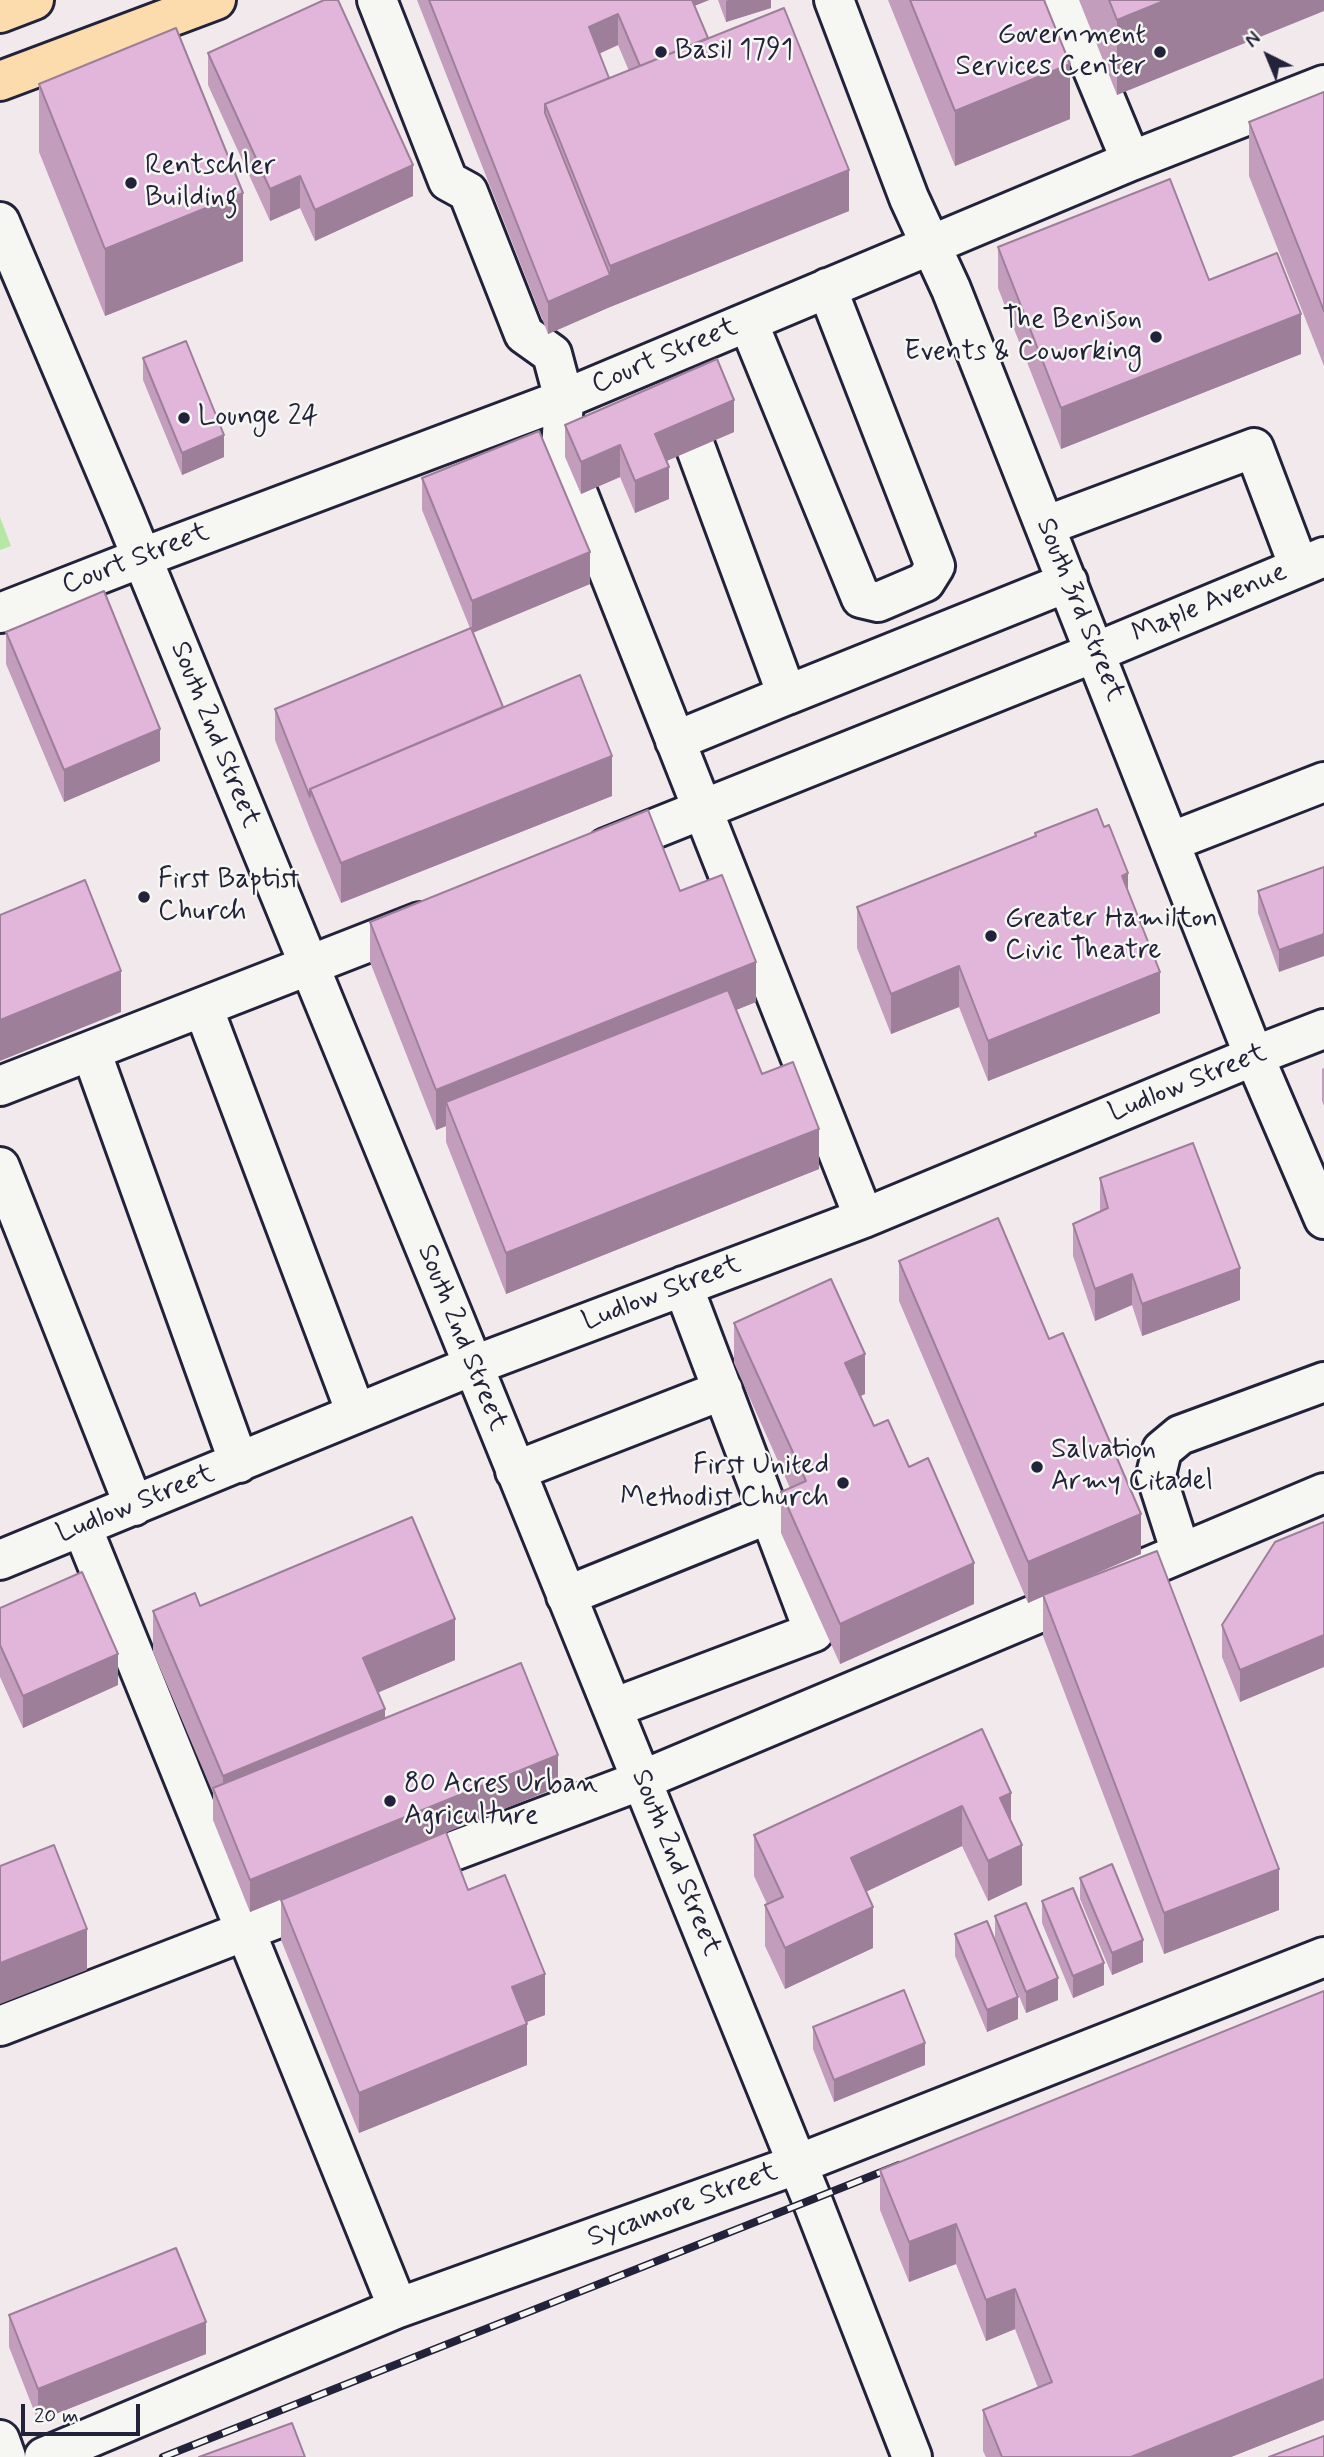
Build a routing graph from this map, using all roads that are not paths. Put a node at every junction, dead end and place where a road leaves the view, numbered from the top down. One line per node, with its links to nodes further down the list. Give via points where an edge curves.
1 (34, 0): 6 (main road)
2 (216, 0): 7 (main road)
3 (377, 0): 15 (street, via 448,181 468,192 524,334 552,354)
4 (834, 0): 11 (street, South 3rd Street, via 908,198)
5 (1064, 0): 9 (street)
6 (0, 13)
7 (0, 81)
8 (1324, 85): 9 (street, Court Street)
9 (1131, 161): 11 (street, Court Street)
10 (0, 222): 17 (street, South 2nd Street)
11 (933, 246): 12 (street, Court Street); 16 (street, South 3rd Street)
12 (827, 288): 13 (street, Court Street); 13 (street, via 935,566 925,582 878,602 861,598)
13 (748, 322): 14 (street, Court Street)
14 (663, 358): 15 (street, Court Street); 22 (street)
15 (564, 399): 17 (street, Court Street); 23 (street, via 561,451)
16 (1045, 526): 18 (street, via 1254,448); 19 (street, South 3rd Street)
17 (141, 558): 20 (street, Court Street); 29 (street, South 2nd Street)
18 (1312, 562): 21 (street, Maple Avenue)
19 (1068, 582): 21 (street, South 3rd Street); 22 (street)
20 (0, 613)
21 (1096, 652): 25 (street, Maple Avenue); 26 (street, South 3rd Street)
22 (787, 695): 23 (street)
23 (675, 741): 25 (street)
24 (1324, 782): 26 (street)
25 (702, 809): 27 (street, Maple Avenue); 36 (street)
26 (1170, 842): 33 (street, South 3rd Street)
27 (575, 860)
28 (447, 911): 29 (street)
29 (309, 966): 30 (street); 39 (street, South 2nd Street)
30 (203, 1007): 32 (street); 42 (street)
31 (1324, 1029): 33 (street, Ludlow Street)
32 (91, 1051): 34 (street); 43 (street)
33 (1254, 1056): 36 (street, Ludlow Street); 37 (street, South 3rd Street)
34 (0, 1086)
35 (0, 1167): 46 (street)
36 (864, 1218): 38 (street, Ludlow Street)
37 (1324, 1219)
38 (684, 1286): 39 (street, Ludlow Street); 41 (street)
39 (472, 1366): 42 (street, Ludlow Street); 44 (street, South 2nd Street)
40 (1324, 1382): 49 (street, via 1180,1435 1162,1450 1156,1475)
41 (723, 1390): 44 (street); 47 (street)
42 (356, 1413): 43 (street, Ludlow Street)
43 (239, 1463): 46 (street, Ludlow Street)
44 (515, 1471): 51 (street, South 2nd Street)
45 (1324, 1493): 49 (street)
46 (134, 1506): 48 (street, Ludlow Street)
47 (769, 1514): 51 (street); 52 (street, via 814,1632)
48 (82, 1527): 50 (street, Ludlow Street); 54 (street)
49 (1181, 1553): 53 (street)
50 (0, 1560)
51 (566, 1596): 52 (street, South 2nd Street)
52 (613, 1708): 53 (street, South 2nd Street)
53 (642, 1780): 54 (street); 57 (street, South 2nd Street)
54 (245, 1930): 56 (street); 58 (street)
55 (1324, 1957): 57 (street, Sycamore Street)
56 (0, 2026)
57 (798, 2165): 58 (street, Sycamore Street); 62 (street, South 2nd Street)
58 (398, 2308): 61 (street, Sycamore Street)
59 (0, 2441): 60 (street)
60 (6, 2457)
61 (44, 2457)
62 (912, 2457)

